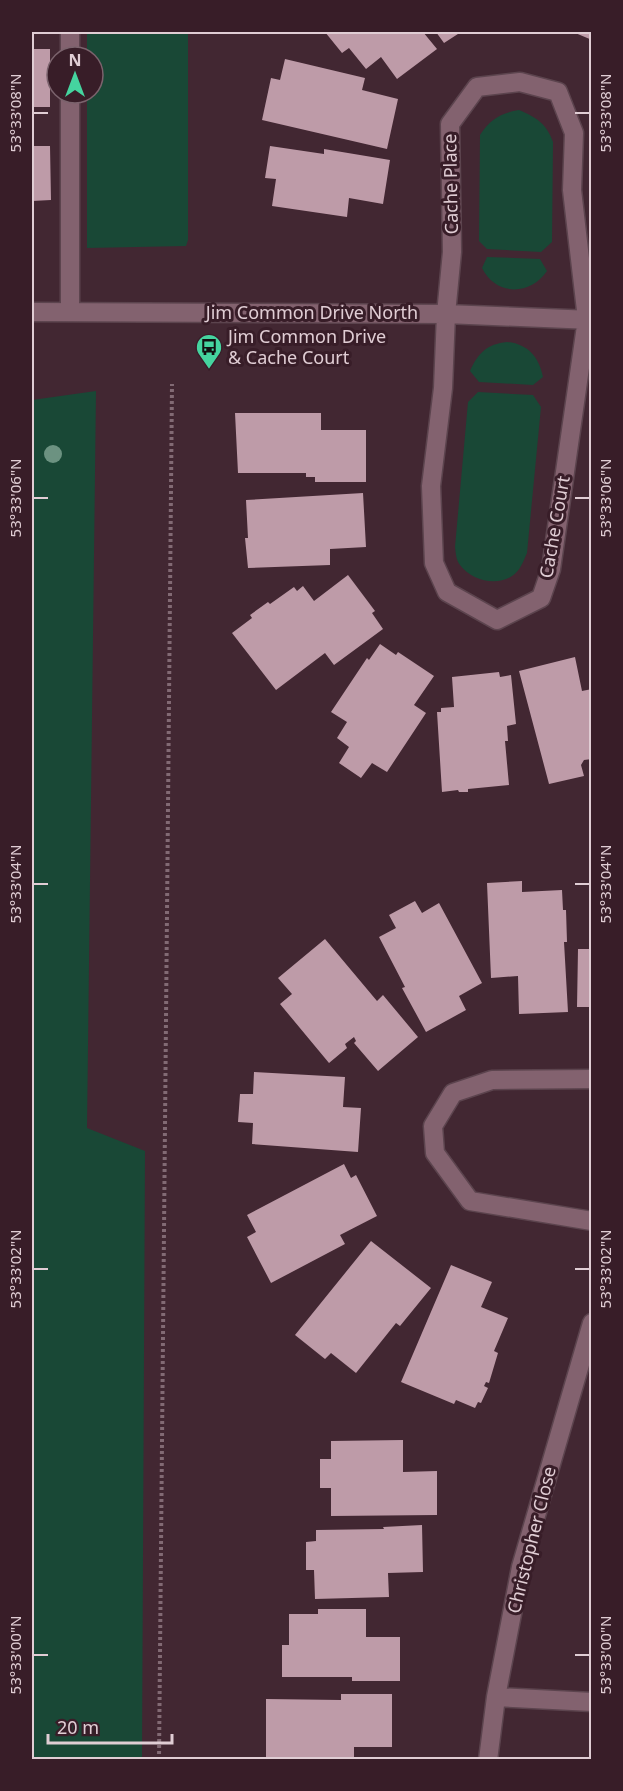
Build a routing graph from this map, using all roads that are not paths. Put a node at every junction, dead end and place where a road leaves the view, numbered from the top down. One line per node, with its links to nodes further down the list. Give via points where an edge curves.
1 (70, 105): 3 (street)
2 (32, 312): 3 (street, Jim Common Drive North)
3 (70, 312): 4 (street, Jim Common Drive North)
4 (446, 314): 5 (street, Jim Common Drive North); 5 (street, Cache Place, via 452,252 450,124 477,87 520,82 558,92 574,133 572,190); 5 (street, Cache Court, via 443,388 431,486 434,563 447,592 496,620 541,598 551,569)
5 (589, 320)
6 (591, 1079): 7 (street, via 492,1080 453,1093 433,1125 435,1153 471,1201)
7 (591, 1221)
8 (591, 1323): 9 (street, Christopher Close, via 521,1567)
9 (496, 1697): 10 (street); 11 (street, Christopher Close)
10 (591, 1702)
11 (488, 1760)

